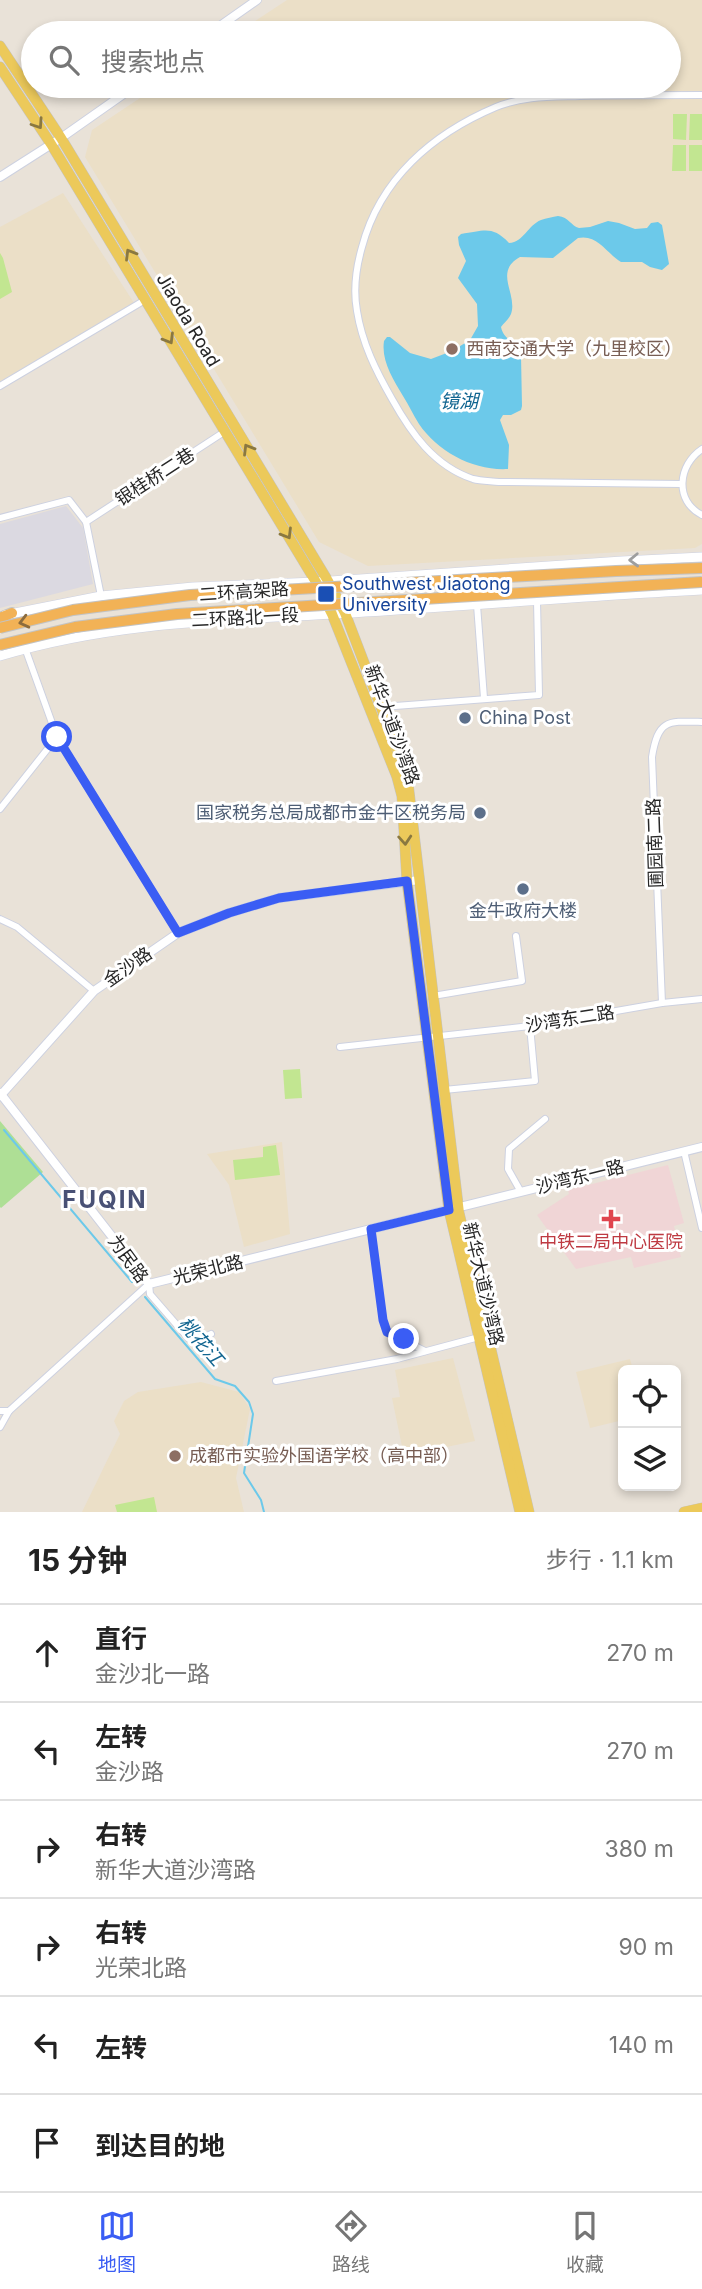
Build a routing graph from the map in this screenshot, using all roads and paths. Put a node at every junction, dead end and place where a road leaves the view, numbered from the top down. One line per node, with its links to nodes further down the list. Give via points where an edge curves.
1 (257, 0): 2 (street)
2 (226, 21)
3 (0, 46): 5 (main road, Jiaoda Road)
4 (0, 67): 12 (main road, Jiaoda Road, one-way to 12)
5 (21, 78)
6 (681, 95): 7 (street)
7 (702, 95)
8 (34, 98): 11 (main road, Jiaoda Road)
9 (118, 98): 11 (street)
10 (525, 98): 18 (street, via 474,117 413,160 394,180 368,226 356,275 356,309 366,349 423,446 444,465 474,479)
11 (61, 138): 12 (street); 24 (main road, Jiaoda Road, one-way to 11)
12 (51, 144): 13 (street); 14 (main road, Jiaoda Road)
13 (0, 177)
14 (145, 300): 15 (street); 16 (main road, Jiaoda Road, one-way to 16)
15 (0, 386)
16 (224, 432): 21 (street, 银桂桥二巷); 25 (main road, Jiaoda Road, one-way to 25)
17 (702, 449): 18 (street, via 686,465)
18 (682, 484): 19 (street, via 688,503)
19 (702, 515)
20 (0, 518): 21 (street, via 69,500)
21 (86, 522): 28 (street)
22 (702, 557): 24 (main road, 二环路北一段, one-way to 24)
23 (702, 568): 34 (highway, 二环高架路, one-way to 34, bridge, via 190,595 73,610)
24 (328, 581): 25 (main road, 二环路北一段); 31 (main road, Jiaoda Road)
25 (316, 582): 28 (main road, 二环路北一段); 32 (main road, Jiaoda Road)
26 (702, 582): 35 (highway, 二环高架路, bridge, via 177,614 75,627)
27 (702, 590): 29 (main road, 二环路北一段)
28 (101, 596): 33 (main road, 二环路北一段)
29 (537, 601): 30 (main road, 二环路北一段); 38 (street, via 539,695)
30 (477, 605): 31 (main road, 二环路北一段); 38 (street)
31 (345, 613): 32 (main road, 二环路北一段); 39 (main road, 新华大道沙湾路)
32 (332, 614): 36 (main road, 二环路北一段, via 176,622); 44 (main road, 新华大道沙湾路, one-way to 44, via 397,777)
33 (4, 616)
34 (0, 628)
35 (0, 645)
36 (25, 648): 37 (main road, 二环路北一段); 41 (street)
37 (0, 656)
38 (484, 698): 39 (street)
39 (382, 707): 43 (main road, 新华大道沙湾路, via 407,775)
40 (702, 722): 51 (street, 圃园南二路, via 671,721 654,740)
41 (57, 737): 42 (street); 46 (street)
42 (0, 809)
43 (419, 880): 44 (street, 金沙路); 49 (main road, 新华大道沙湾路)
44 (407, 881): 46 (street, 金沙路, via 279,898); 54 (main road, 新华大道沙湾路)
45 (0, 919): 48 (street, via 18,927)
46 (178, 933): 48 (street, 金沙路)
47 (516, 936): 49 (street, via 522,981)
48 (94, 991): 57 (street, 金沙路)
49 (433, 996): 53 (main road, 新华大道沙湾路)
50 (702, 999): 51 (street, 沙湾东二路)
51 (662, 1003): 52 (street, 沙湾东二路)
52 (530, 1026): 53 (street, 沙湾东二路); 56 (street, via 535,1080)
53 (438, 1035): 54 (street, 沙湾东二路); 56 (main road, 新华大道沙湾路)
54 (426, 1037): 55 (street, 沙湾东二路); 62 (main road, 新华大道沙湾路)
55 (340, 1047)
56 (444, 1090): 62 (main road, 新华大道沙湾路)
57 (0, 1094): 65 (street, 为民路)
58 (544, 1119): 61 (street, via 509,1149 508,1169)
59 (702, 1147): 60 (street, 沙湾东一路)
60 (684, 1152): 61 (street, 沙湾东一路); 63 (street)
61 (522, 1192): 62 (street, 沙湾东一路)
62 (453, 1209): 64 (street, 光荣北路); 67 (main road, 新华大道沙湾路); 75 (main road, 新华大道沙湾路)
63 (702, 1228)
64 (371, 1229): 65 (street, 光荣北路); 68 (street, via 387,1332)
65 (149, 1284): 66 (street, 为民路, via 150,1294 189,1339); 70 (street, 光荣北路)
66 (211, 1334)
67 (479, 1337): 68 (street); 74 (main road, 新华大道沙湾路)
68 (425, 1351): 69 (street)
69 (276, 1381)
70 (9, 1410): 71 (street); 72 (street)
71 (0, 1411)
72 (0, 1427)
73 (702, 1508): 76 (main road)
74 (520, 1512)
75 (529, 1512)
76 (684, 1512)

